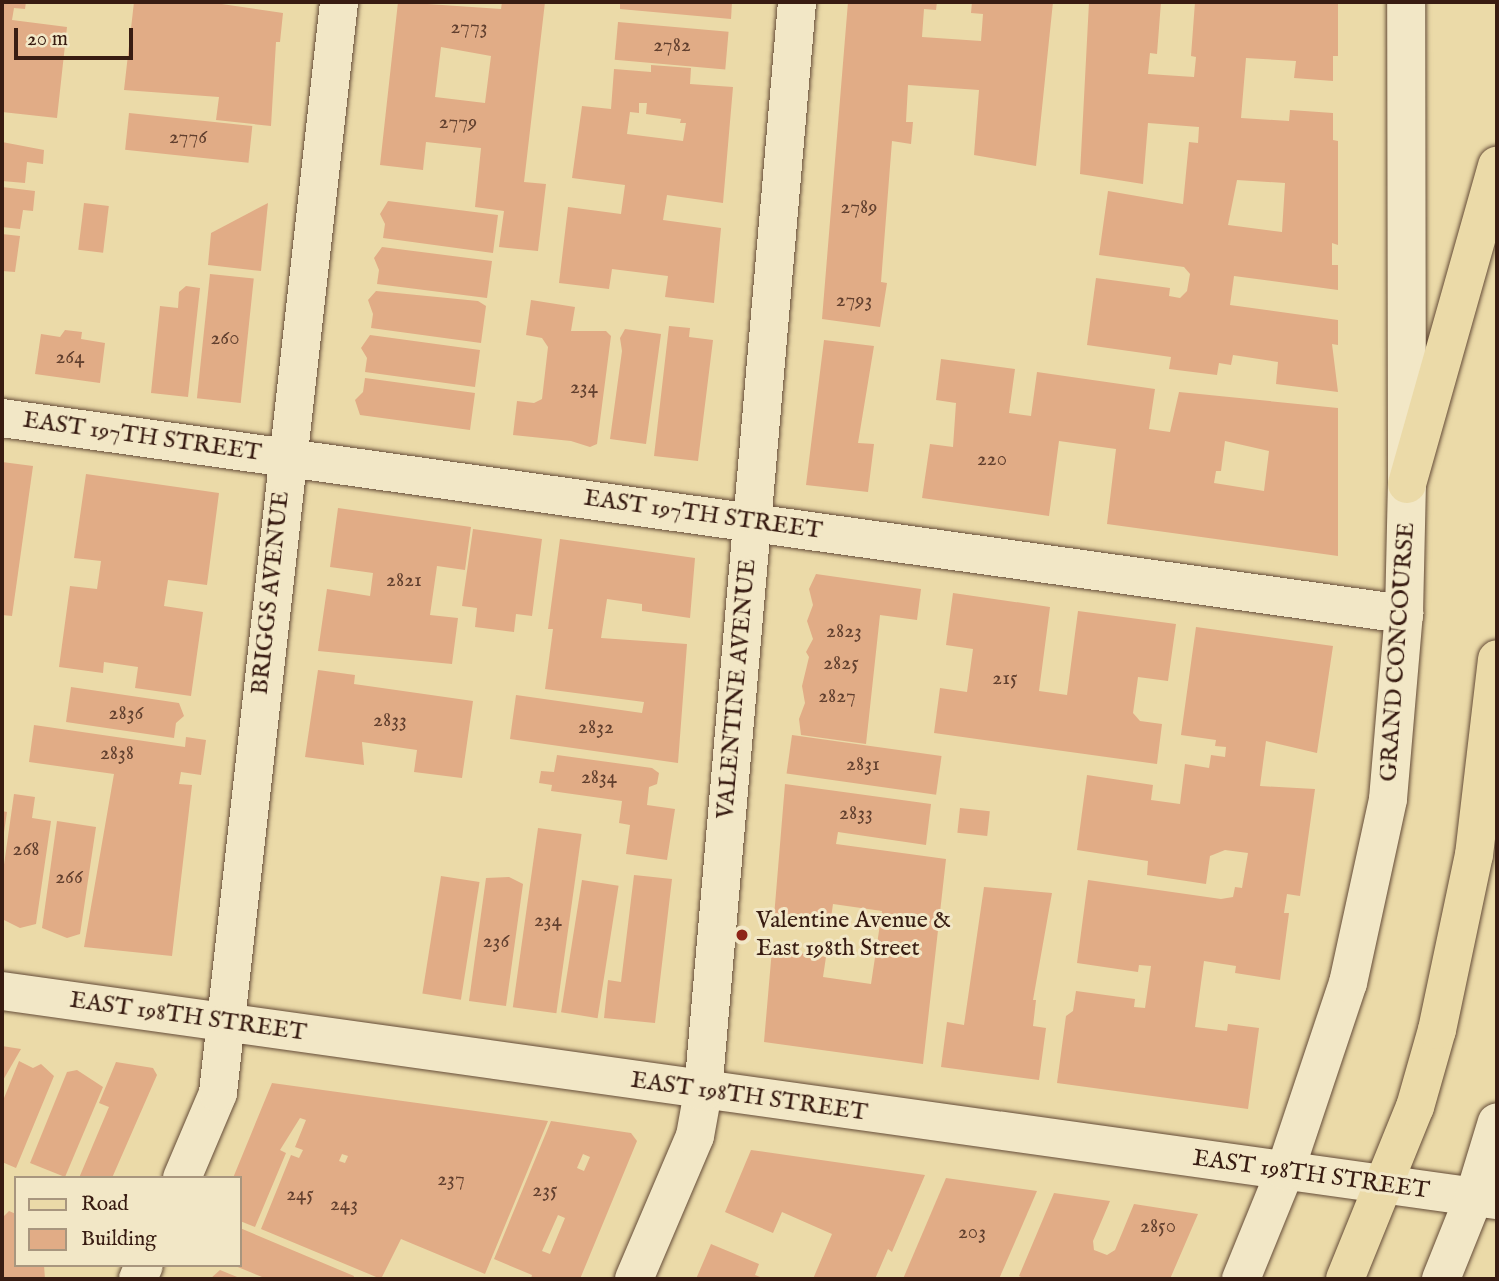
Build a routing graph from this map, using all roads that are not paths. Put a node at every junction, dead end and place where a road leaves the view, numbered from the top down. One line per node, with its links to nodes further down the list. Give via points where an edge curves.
1 (339, 2): 6 (street, BRIGGS AVENUE)
2 (797, 2): 8 (street, VALENTINE AVENUE)
3 (1406, 2): 7 (street, GRAND CONCOURSE)
4 (1497, 165): 7 (main road)
5 (2, 418): 6 (street, EAST 197TH STREET)
6 (287, 457): 8 (street, EAST 197TH STREET); 12 (street, BRIGGS AVENUE)
7 (1407, 484): 9 (street, GRAND CONCOURSE)
8 (751, 522): 9 (street, EAST 197TH STREET); 13 (street, VALENTINE AVENUE)
9 (1404, 614): 15 (street, GRAND CONCOURSE, via 1388,799 1370,898 1341,1006)
10 (1497, 659): 17 (main road, via 1490,743 1459,941 1415,1107)
11 (2, 990): 12 (street, EAST 198TH STREET)
12 (223, 1021): 13 (street, EAST 198TH STREET); 16 (street, BRIGGS AVENUE, via 218,1093)
13 (703, 1092): 15 (street, EAST 198TH STREET); 19 (street, VALENTINE AVENUE, via 695,1136)
14 (1497, 1122): 18 (street)
15 (1285, 1171): 17 (street, EAST 198TH STREET); 20 (street, GRAND CONCOURSE)
16 (183, 1176)
17 (1384, 1184): 18 (street, EAST 198TH STREET); 21 (main road)
18 (1486, 1198): 22 (street)
19 (634, 1279)
20 (1241, 1279)
21 (1345, 1279)
22 (1441, 1279)

